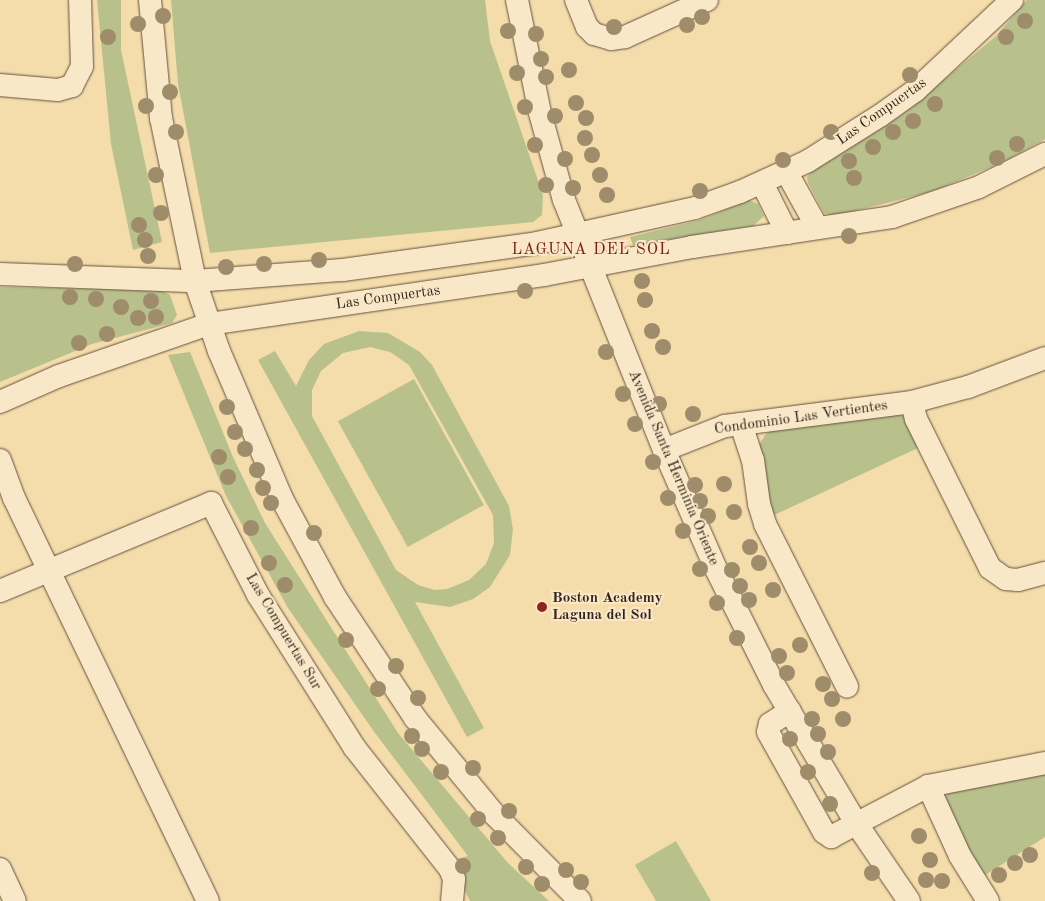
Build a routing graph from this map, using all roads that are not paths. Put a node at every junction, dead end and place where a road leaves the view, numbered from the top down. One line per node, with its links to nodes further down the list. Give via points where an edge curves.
1 (80, 0): 7 (street, via 82,66 72,86 58,90)
2 (150, 0): 16 (street, via 161,118)
3 (516, 0): 13 (street, Avenida Santa Herminia Oriente, via 540,113)
4 (576, 0): 5 (street, via 594,34 611,39 626,37)
5 (707, 0)
6 (1012, 0): 9 (street, Las Compuertas, via 916,90 808,161)
7 (0, 85)
8 (1045, 154): 11 (street, Las Compuertas, via 979,187 921,208 878,220)
9 (786, 171): 10 (street, Las Compuertas); 11 (street)
10 (762, 183): 12 (street); 13 (street, Las Compuertas, via 695,208)
11 (816, 227): 12 (street, Las Compuertas)
12 (787, 233): 14 (street, Las Compuertas, via 692,247)
13 (576, 235): 14 (street, Avenida Santa Herminia Oriente); 16 (street, Las Compuertas, via 396,265)
14 (590, 268): 17 (street, Las Compuertas); 22 (street, Avenida Santa Herminia Oriente)
15 (0, 274): 16 (street, Las Compuertas)
16 (195, 280): 17 (street)
17 (209, 324): 19 (street, Las Compuertas, via 59,376); 36 (street, via 282,499 361,640 453,767 494,814)
18 (1045, 358): 20 (street, Condominio Las Vertientes, via 968,387)
19 (0, 402)
20 (912, 402): 21 (street, Condominio Las Vertientes); 25 (street, via 916,419 987,563 996,573 1011,580 1026,580)
21 (741, 424): 22 (street, Condominio Las Vertientes, via 720,428); 27 (street, via 753,460 758,504 765,524)
22 (664, 450): 28 (street, Avenida Santa Herminia Oriente, via 716,569)
23 (0, 460): 24 (street, via 14,498)
24 (48, 569): 26 (street, Las Compuertas Sur); 34 (street); 35 (street, Las Compuertas Sur, via 211,503 258,595 354,746 450,869 454,879)
25 (1045, 573)
26 (0, 591)
27 (847, 686)
28 (790, 711): 31 (street, Avenida Santa Herminia Oriente); 31 (street, via 770,724 768,732 824,832 835,836)
29 (1045, 763): 30 (street)
30 (928, 786): 31 (street); 38 (street, via 960,856)
31 (856, 824): 37 (street, Avenida Santa Herminia Oriente)
32 (0, 869): 33 (street)
33 (15, 901)
34 (208, 901)
35 (452, 901)
36 (580, 901)
37 (909, 901)
38 (988, 901)

